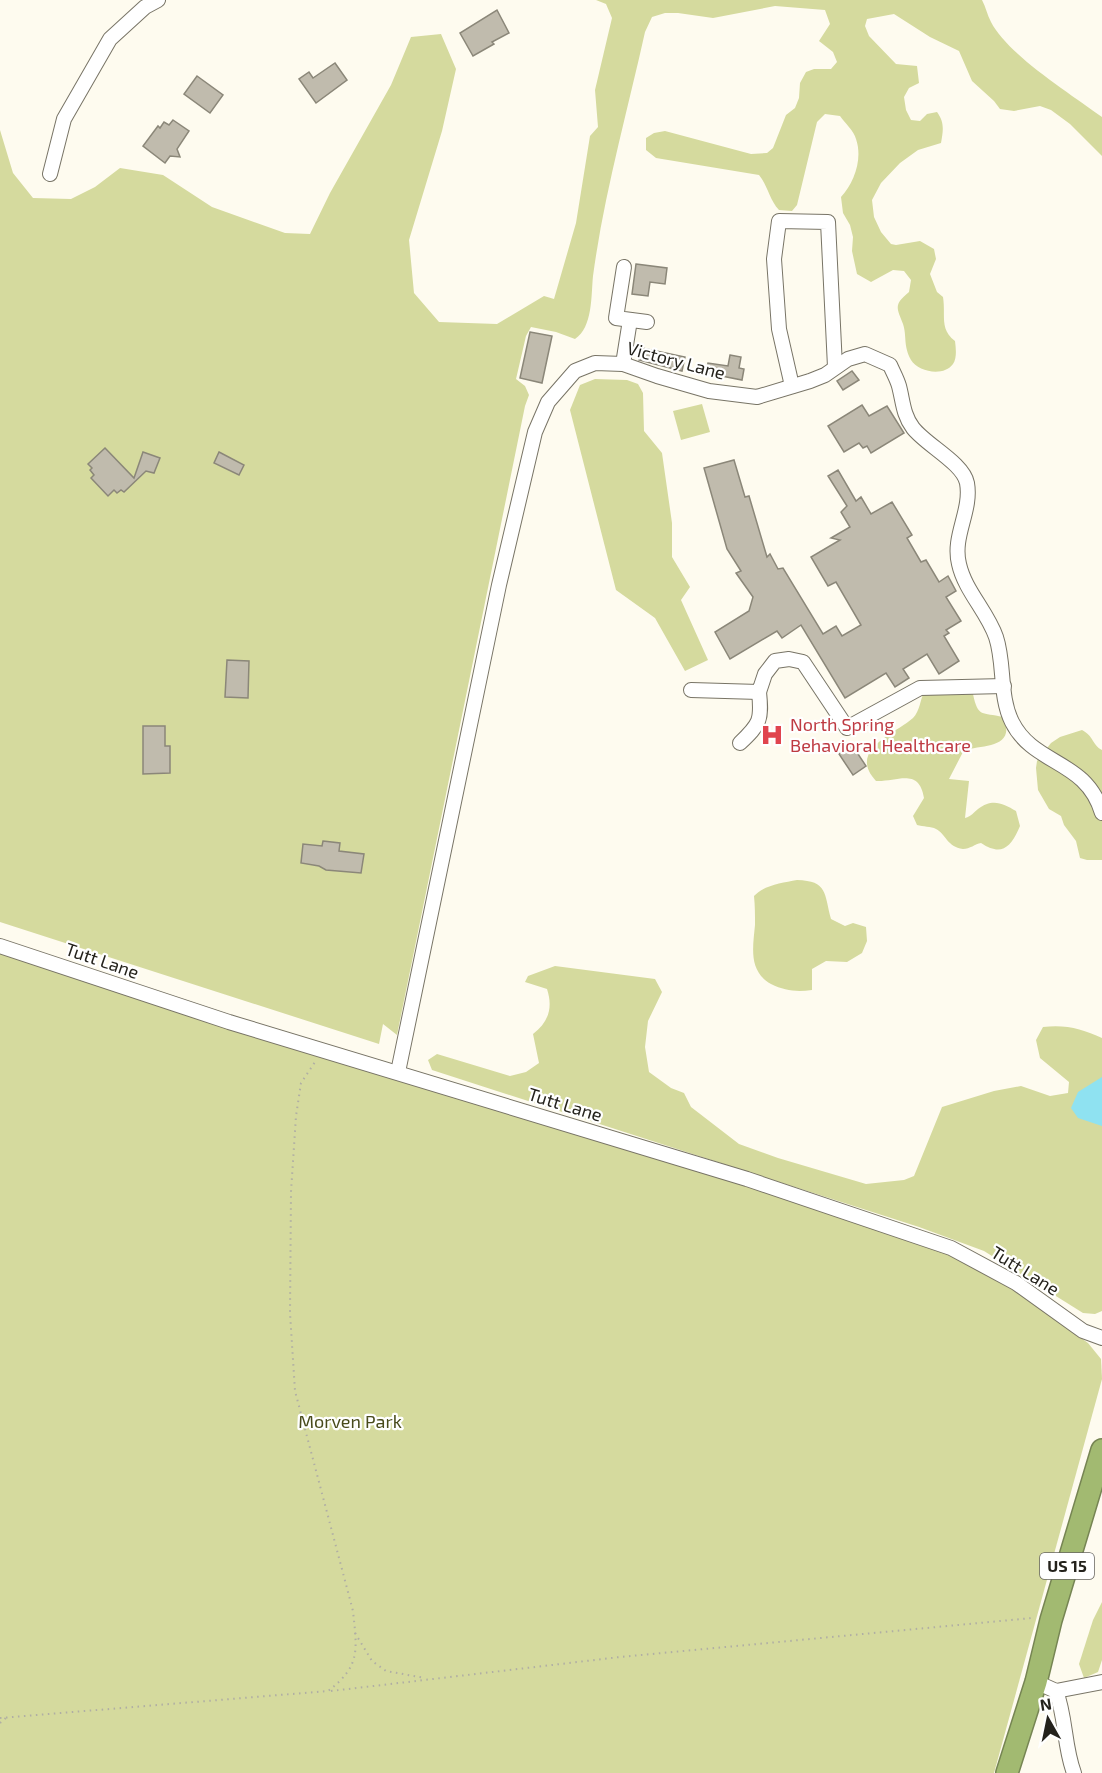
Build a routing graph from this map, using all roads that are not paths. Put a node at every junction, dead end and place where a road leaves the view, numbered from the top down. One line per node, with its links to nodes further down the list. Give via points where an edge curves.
1 (158, 0): 2 (street, via 110,39 63,119)
2 (50, 174)
3 (624, 267): 4 (street, via 616,318)
4 (630, 320): 5 (street); 6 (street)
5 (647, 322)
6 (623, 364): 8 (street, Victory Lane, via 709,391 735,395 757,397); 15 (street, Victory Lane, via 595,363 574,371 548,402 536,432 499,585)
7 (835, 367): 8 (street, Victory Lane, via 825,375); 8 (street, via 828,222 779,221 774,259 779,329); 9 (street, Victory Lane, via 865,354 890,365 899,385 904,414 967,482 967,501 957,541 958,564 997,638)
8 (792, 386)
9 (1004, 686): 11 (street, via 920,688 847,728 803,662 775,661); 13 (street, Victory Lane, via 1007,710 1023,739 1084,781)
10 (691, 690): 11 (street)
11 (759, 692): 12 (street, via 761,715)
12 (740, 744)
13 (1102, 813)
14 (0, 946): 15 (street, Tutt Lane, via 229,1022)
15 (398, 1072): 16 (street, Tutt Lane, via 747,1179 951,1248 1016,1283 1083,1331)
16 (1102, 1338)
17 (1102, 1450): 18 (highway, US 15)
18 (1036, 1682): 20 (street); 21 (highway, US 15); 22 (highway, US 15)
19 (1102, 1682): 20 (street)
20 (1056, 1691): 23 (street)
21 (1007, 1773)
22 (1023, 1773)
23 (1074, 1773)

